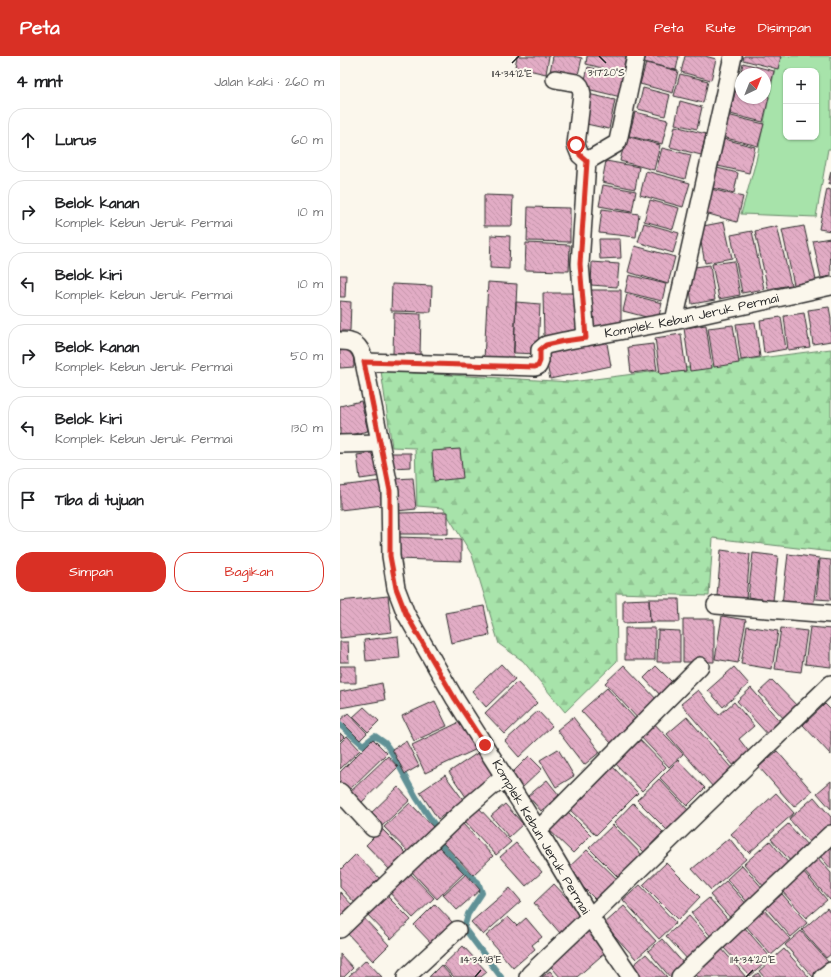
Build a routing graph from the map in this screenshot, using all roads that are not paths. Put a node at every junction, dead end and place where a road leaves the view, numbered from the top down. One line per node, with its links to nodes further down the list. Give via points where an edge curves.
1 (636, 56): 4 (street, via 618,141)
2 (733, 56): 6 (street)
3 (555, 80): 4 (street, via 577,83 580,86 582,94 576,145 580,155)
4 (587, 161): 7 (street, via 580,264)
5 (831, 286): 6 (street, Komplek Kebun Jeruk Permai)
6 (674, 321): 7 (street, Komplek Kebun Jeruk Permai)
7 (586, 338): 9 (street, Komplek Kebun Jeruk Permai, via 546,345 540,350 540,361 535,367)
8 (340, 341): 9 (street, via 355,344)
9 (364, 362): 10 (street, Komplek Kebun Jeruk Permai)
10 (380, 443): 11 (street); 16 (street, Komplek Kebun Jeruk Permai, via 390,491 390,556 396,588 406,614 455,699)
11 (340, 444)
12 (716, 605): 13 (street)
13 (831, 614)
14 (700, 666): 19 (street)
15 (831, 684): 21 (street)
16 (504, 776): 19 (street, Komplek Kebun Jeruk Permai); 22 (street, via 438,834)
17 (340, 792): 18 (street)
18 (373, 828)
19 (538, 830): 21 (street, Komplek Kebun Jeruk Permai)
20 (831, 834): 28 (street)
21 (590, 917): 26 (street); 27 (street, Komplek Kebun Jeruk Permai)
22 (340, 929)
23 (457, 930): 25 (street)
24 (831, 971): 29 (street)
25 (406, 977)
26 (528, 977)
27 (631, 977)
28 (680, 977)
29 (823, 977)

